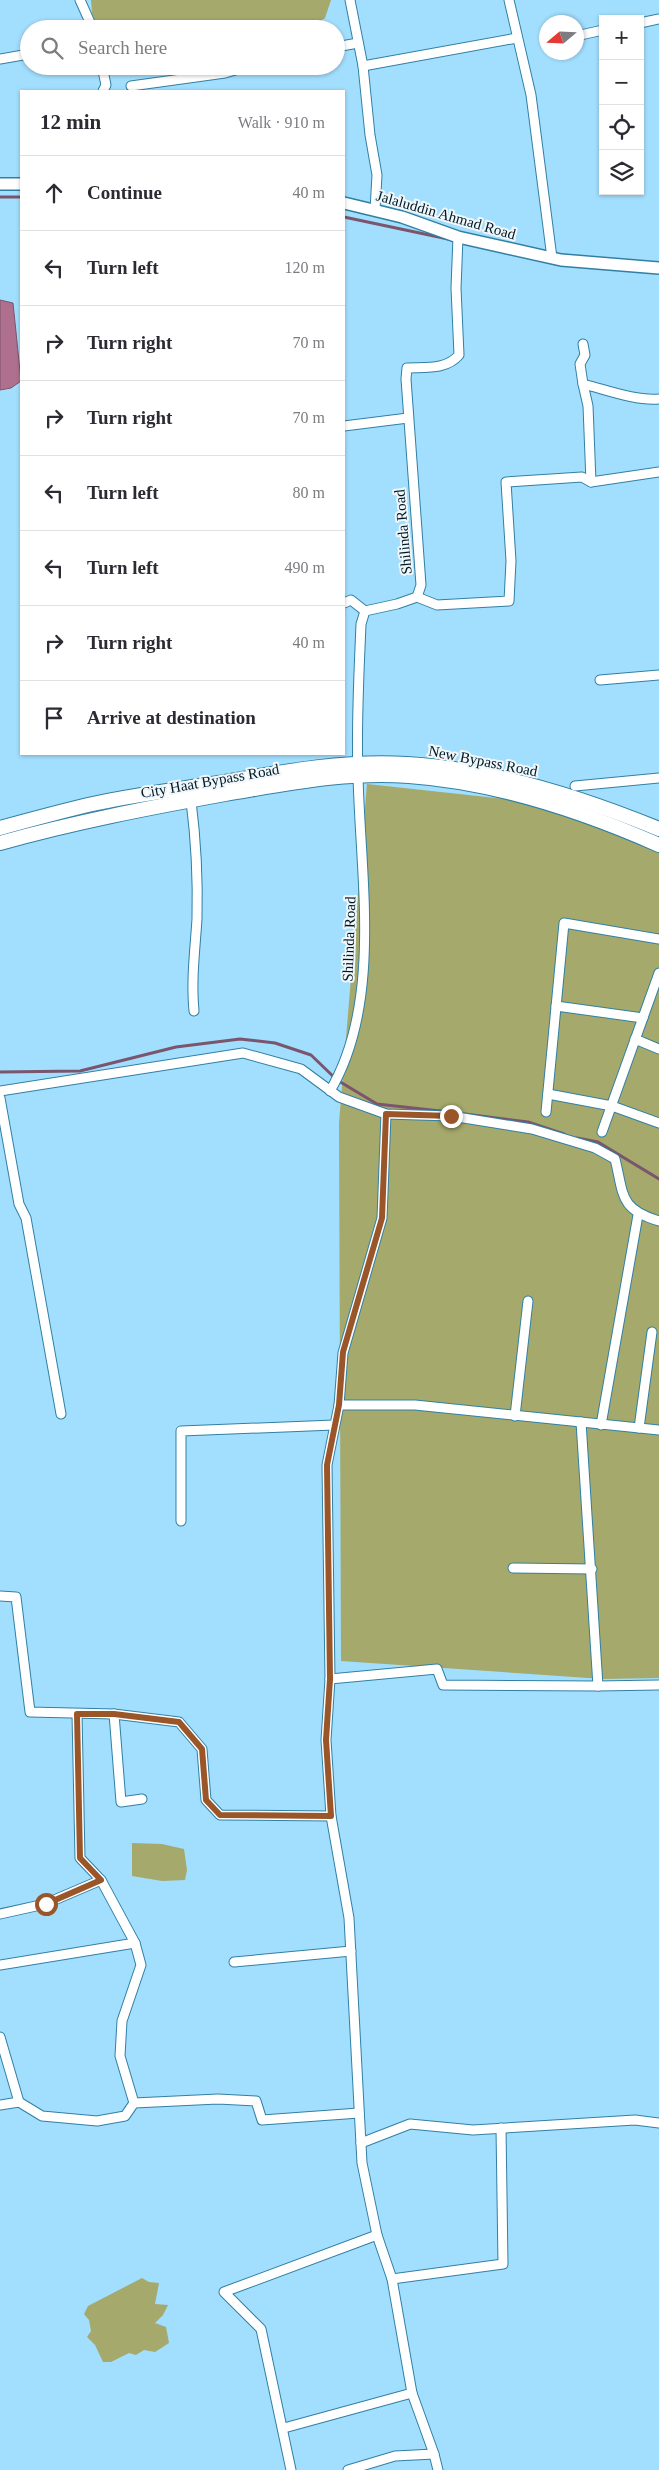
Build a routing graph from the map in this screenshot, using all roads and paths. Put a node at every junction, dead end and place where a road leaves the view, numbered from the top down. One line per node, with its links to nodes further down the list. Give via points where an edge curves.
1 (80, 0): 5 (street)
2 (350, 0): 10 (street)
3 (509, 0): 9 (street)
4 (659, 19): 6 (street)
5 (89, 20)
6 (644, 22)
7 (599, 31): 8 (street)
8 (584, 34)
9 (516, 38): 14 (street); 24 (street, via 531,95)
10 (358, 44): 11 (street); 14 (street)
11 (345, 46)
12 (20, 56): 13 (street)
13 (0, 59)
14 (363, 66): 22 (street, via 377,175)
15 (104, 75): 18 (street)
16 (211, 75): 17 (street)
17 (132, 86)
18 (104, 90)
19 (0, 184): 20 (street)
20 (20, 184)
21 (345, 203): 22 (street, Jalaluddin Ahmad Road)
22 (375, 210): 23 (street, Jalaluddin Ahmad Road)
23 (458, 237): 24 (street, Jalaluddin Ahmad Road); 29 (street, Shilinda Road, via 459,355 444,366 408,368)
24 (552, 258): 25 (street, Jalaluddin Ahmad Road)
25 (659, 268)
26 (583, 344): 27 (street)
27 (582, 384): 28 (street, via 635,399); 32 (street, via 588,406)
28 (659, 399)
29 (408, 418): 30 (street); 33 (street, Shilinda Road, via 421,585)
30 (345, 426)
31 (659, 472): 32 (street)
32 (591, 482): 33 (street, via 582,477 506,482 511,562 509,601 437,605)
33 (417, 597): 35 (street)
34 (345, 603): 35 (street, via 351,600)
35 (365, 611): 38 (street, Shilinda Road, via 361,624)
36 (659, 675): 37 (street)
37 (600, 680)
38 (358, 770): 41 (main road, City Haat Bypass Road); 42 (main road, New Bypass Road, via 276,773 99,803); 43 (main road, New Bypass Road, via 406,764 452,769 591,802); 45 (main road, City Haat Bypass Road, via 450,781 515,795 585,814); 53 (street, Shilinda Road, via 366,918 362,982 352,1041)
39 (659, 778): 40 (street)
40 (574, 786)
41 (191, 801): 44 (main road, City Haat Bypass Road, via 92,818); 49 (street, via 197,875)
42 (0, 828)
43 (659, 829)
44 (0, 843)
45 (659, 845)
46 (659, 939): 48 (street, via 564,923)
47 (659, 973): 50 (street)
48 (556, 1006): 50 (street); 55 (street)
49 (194, 1011)
50 (643, 1018): 51 (street)
51 (635, 1040): 52 (street); 57 (street)
52 (659, 1048)
53 (331, 1089): 54 (street, via 301,1069 243,1054); 59 (street)
54 (0, 1091)
55 (548, 1094): 57 (street); 58 (street)
56 (0, 1098): 67 (street, via 19,1204 26,1218)
57 (612, 1106): 60 (street); 61 (street)
58 (546, 1112)
59 (386, 1114): 62 (street, via 451,1116 523,1128 595,1148 615,1159 625,1200); 66 (street, via 382,1218 343,1352)
60 (659, 1123)
61 (602, 1132)
62 (638, 1215): 63 (street); 71 (street)
63 (659, 1221)
64 (528, 1301): 68 (street)
65 (652, 1332): 72 (street)
66 (339, 1405): 68 (street, via 415,1404); 70 (street)
67 (61, 1414)
68 (515, 1416): 69 (street)
69 (581, 1422): 71 (street); 76 (street)
70 (334, 1425): 74 (street, via 181,1431); 78 (street, via 327,1465)
71 (601, 1425): 72 (street)
72 (639, 1428): 73 (street)
73 (659, 1430)
74 (181, 1521)
75 (513, 1568): 76 (street)
76 (592, 1569): 80 (street)
77 (0, 1596): 81 (street, via 16,1597 30,1712)
78 (330, 1679): 80 (street, via 437,1669 443,1684); 84 (street, via 326,1740)
79 (659, 1685): 80 (street)
80 (598, 1686)
81 (77, 1714): 82 (street); 85 (street, via 80,1858)
82 (114, 1714): 83 (street, via 121,1802); 84 (street, via 179,1722 202,1749 206,1800 220,1815)
83 (142, 1799)
84 (331, 1816): 88 (street, via 349,1918)
85 (101, 1880): 86 (street, via 46,1904); 87 (street)
86 (0, 1914)
87 (135, 1943): 90 (street); 93 (street, via 141,1966 122,2021 120,2056)
88 (351, 1951): 89 (street); 95 (street)
89 (234, 1962)
90 (0, 1965)
91 (0, 2037): 92 (street)
92 (19, 2102): 93 (street, via 42,2116 97,2121 125,2116); 94 (street)
93 (134, 2103): 95 (street, via 218,2098 256,2101 262,2120)
94 (0, 2105)
95 (359, 2113): 98 (street)
96 (659, 2123): 97 (street, via 635,2120)
97 (501, 2128): 98 (street, via 474,2130 410,2124); 100 (street, via 503,2264)
98 (361, 2143): 99 (street)
99 (377, 2235): 100 (street); 102 (street, via 224,2292 261,2329)
100 (392, 2279): 101 (street)
101 (412, 2393): 102 (street); 103 (street)
102 (284, 2428): 104 (street)
103 (434, 2454): 105 (street, via 395,2456); 106 (street)
104 (291, 2470)
105 (348, 2470)
106 (438, 2470)

